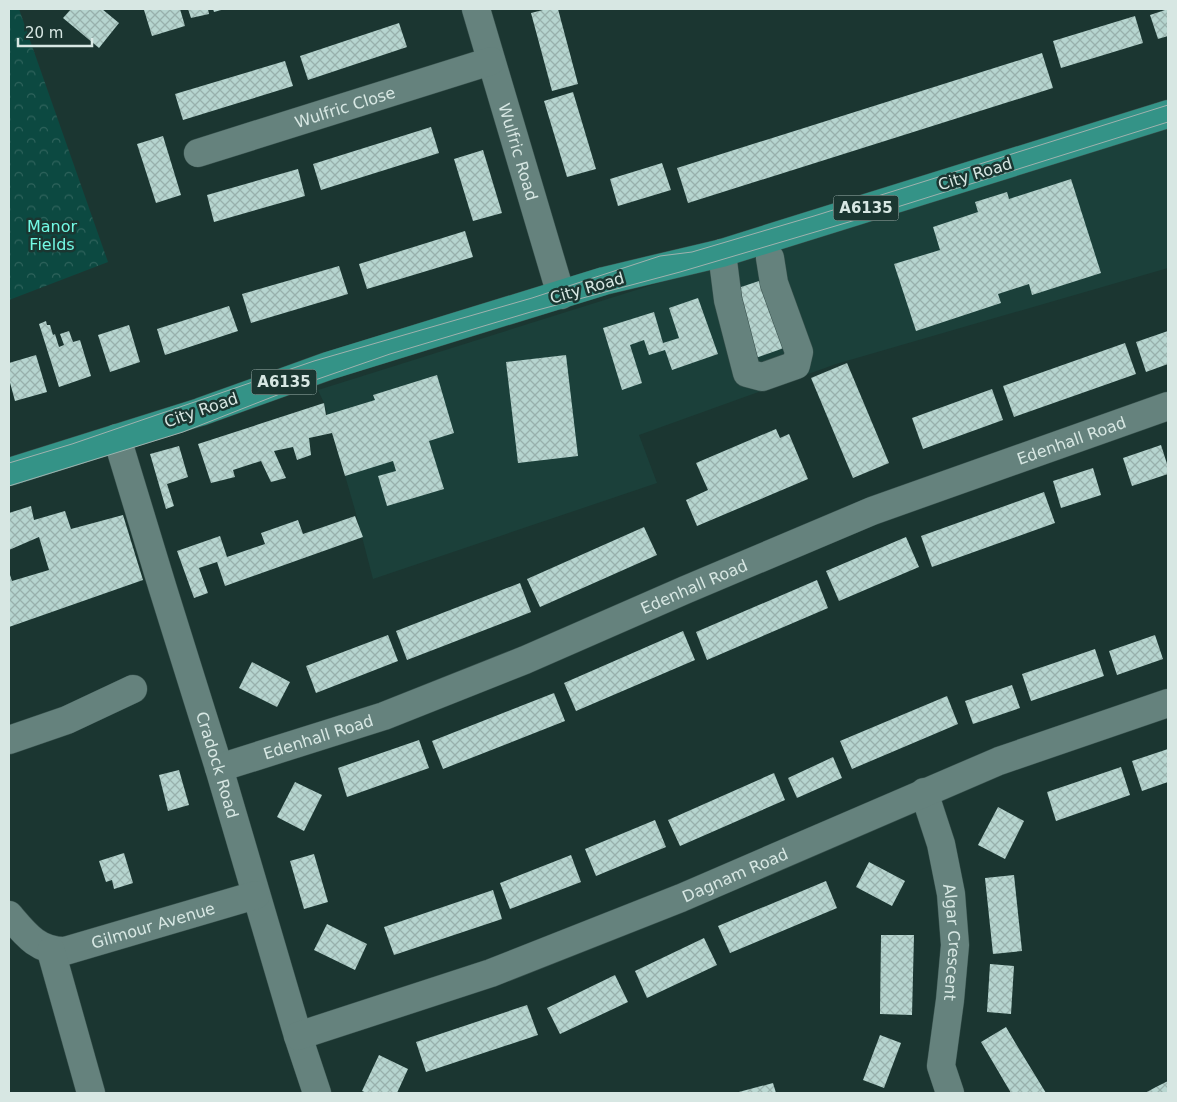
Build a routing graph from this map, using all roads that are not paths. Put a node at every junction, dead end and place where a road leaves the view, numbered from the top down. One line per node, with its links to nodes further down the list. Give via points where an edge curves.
1 (476, 9): 2 (street, Wulfric Road)
2 (491, 60): 4 (street, Wulfric Close); 7 (street, Wulfric Road)
3 (1168, 114): 5 (main road, City Road / A6135)
4 (198, 153)
5 (767, 249): 6 (main road, City Road / A6135); 6 (street, via 774,283 799,352 796,365 762,377 747,372 728,300); 8 (street, via 784,277)
6 (722, 253): 7 (main road, City Road / A6135, via 604,281)
7 (562, 295): 10 (main road, City Road / A6135, via 328,366)
8 (809, 348)
9 (1168, 406): 15 (street, Edenhall Road, via 872,511 525,660 384,716)
10 (118, 438): 11 (main road, City Road / A6135); 15 (street, Cradock Road)
11 (9, 472)
12 (133, 689): 14 (street, via 67,720)
13 (1168, 703): 16 (street, Dagnam Road, via 999,760)
14 (9, 740)
15 (220, 768): 17 (street, Cradock Road)
16 (924, 792): 20 (street, Dagnam Road, via 596,933 491,973); 23 (street, Algar Crescent, via 942,844 951,894 955,945 941,1066)
17 (256, 895): 19 (street, Gilmour Avenue, via 65,951); 20 (street, Cradock Road)
18 (10, 919): 19 (street, via 31,939)
19 (51, 951): 21 (street)
20 (298, 1036): 22 (street, Cradock Road)
21 (91, 1093)
22 (317, 1093)
23 (950, 1093)

